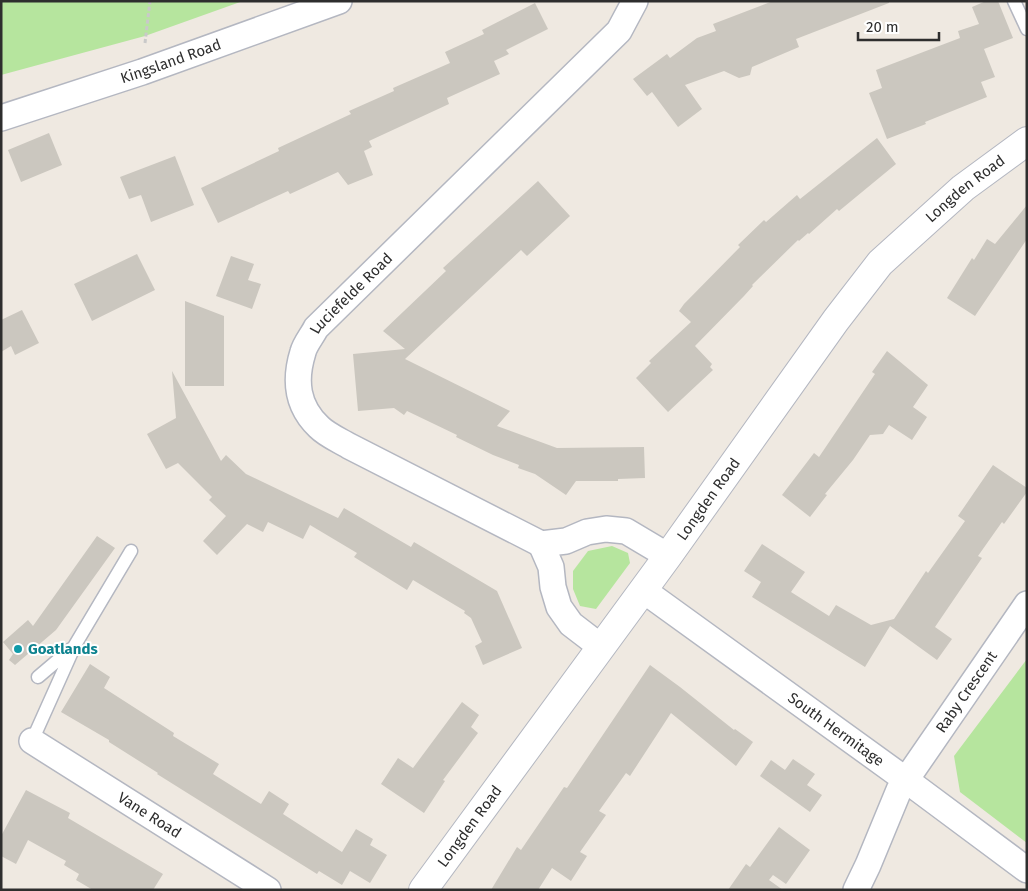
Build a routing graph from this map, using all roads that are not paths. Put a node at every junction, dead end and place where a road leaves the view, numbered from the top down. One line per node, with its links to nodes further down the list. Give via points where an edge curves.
1 (339, 1): 5 (street, Kingsland Road, via 142,72)
2 (635, 1): 7 (street, Luciefelde Road, via 619,31 316,328 303,351 300,367 299,397 308,415 321,429)
3 (1014, 1): 4 (lane)
4 (1027, 29)
5 (1, 118)
6 (1027, 141): 9 (street, Longden Road, via 964,188 880,263)
7 (541, 544): 9 (street, via 566,541 586,532 606,529 626,531); 13 (street, via 559,607 571,624)
8 (131, 551): 12 (lane)
9 (668, 556): 10 (street, Longden Road)
10 (643, 590): 13 (street, Longden Road); 16 (street, South Hermitage)
11 (1027, 604): 16 (street, Raby Crescent)
12 (75, 646): 14 (lane); 15 (lane)
13 (601, 647): 19 (street, Longden Road)
14 (38, 677)
15 (32, 741): 18 (street, Vane Road)
16 (906, 780): 17 (street, South Hermitage); 20 (street, Raby Crescent)
17 (1027, 870)
18 (268, 890)
19 (423, 890)
20 (856, 890)

